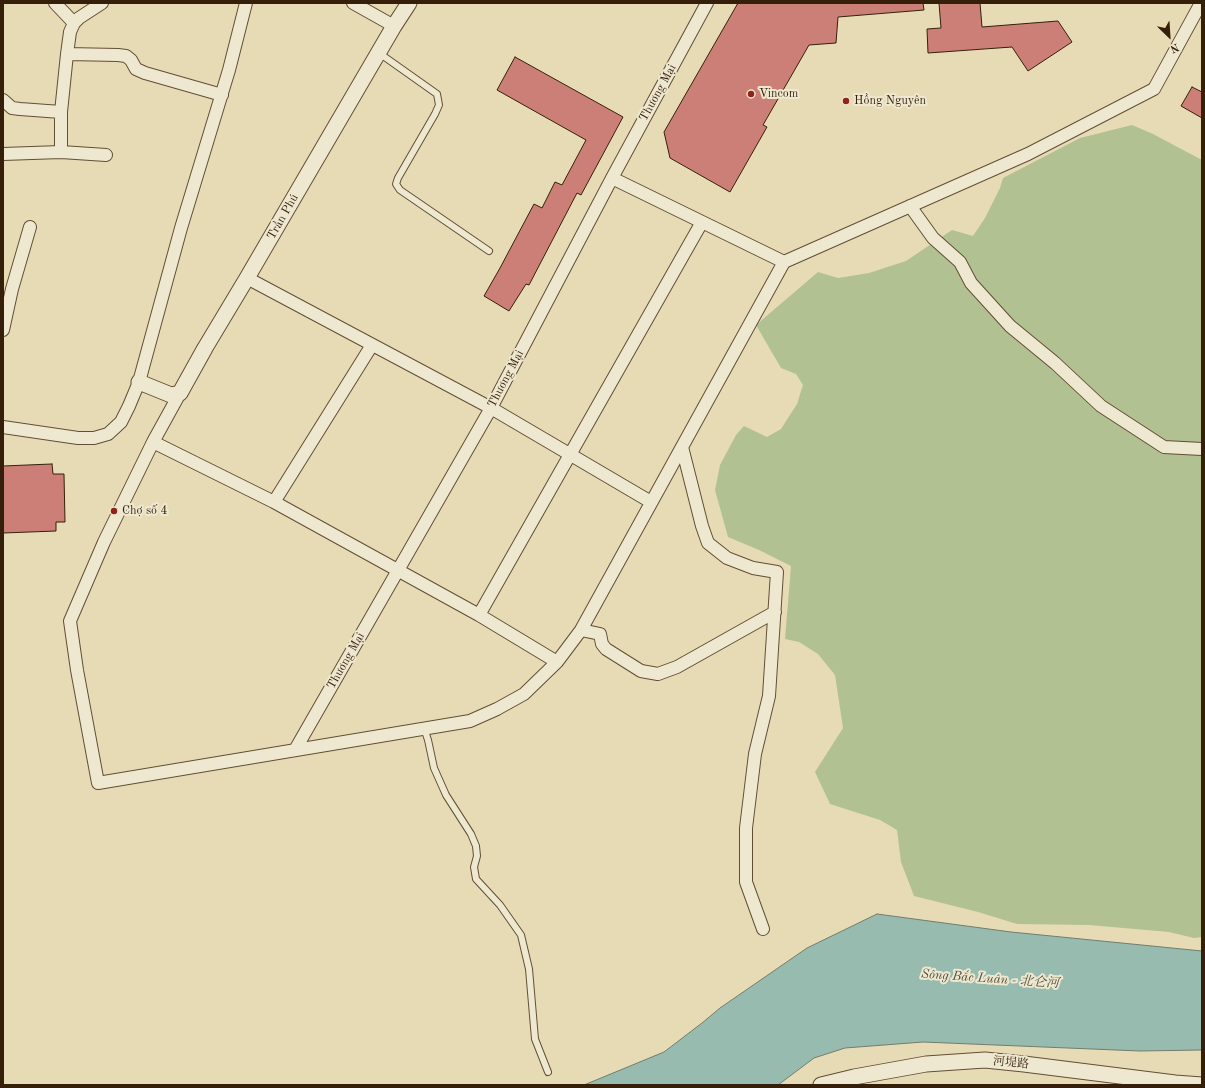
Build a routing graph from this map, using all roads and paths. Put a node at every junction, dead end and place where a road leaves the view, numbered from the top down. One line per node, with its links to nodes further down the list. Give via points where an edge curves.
1 (55, 3): 8 (street)
2 (102, 3): 8 (street)
3 (246, 3): 12 (street)
4 (353, 3): 9 (street)
5 (408, 3): 9 (street, Trần Phú)
6 (707, 3): 18 (street, Thương Mại)
7 (1201, 3): 19 (street, via 1154,89 1028,154)
8 (74, 23): 11 (street)
9 (394, 26): 10 (street, Trần Phú)
10 (379, 53): 22 (lane, via 437,94 439,105 396,184 400,190); 24 (street, Trần Phú)
11 (67, 54): 12 (street, via 126,56 136,69 145,73); 14 (street)
12 (222, 95): 27 (street, via 181,228)
13 (3, 100): 14 (street, via 12,108)
14 (61, 112): 15 (street)
15 (61, 152): 16 (street); 17 (street)
16 (3, 154)
17 (106, 155)
18 (612, 178): 20 (street); 29 (street, Thương Mại)
19 (910, 206): 23 (street); 33 (street, via 933,238 960,262 971,284 1006,322 1101,406 1164,447)
20 (702, 222): 23 (street); 34 (street)
21 (30, 227): 25 (street)
22 (489, 251)
23 (784, 262): 32 (street)
24 (247, 278): 26 (street); 28 (street, Trần Phú)
25 (3, 330)
26 (372, 345): 29 (street); 35 (street)
27 (139, 382): 28 (street, via 171,395); 30 (street, via 121,422 108,434 94,438 78,438)
28 (180, 393): 31 (street)
29 (491, 408): 34 (street); 37 (street, Thương Mại)
30 (3, 427)
31 (153, 442): 35 (street); 43 (street, via 104,542 70,621 98,783)
32 (682, 446): 36 (street); 38 (street, via 708,542 727,558 753,568 777,572)
33 (1202, 449)
34 (569, 455): 36 (street); 39 (street)
35 (274, 502): 37 (street)
36 (651, 502): 40 (street)
37 (398, 570): 39 (street); 43 (street, Thương Mại)
38 (775, 612): 40 (street, via 677,668 658,674 641,671 606,649 600,634); 44 (street, via 769,696 755,754 746,828 746,882)
39 (479, 615): 41 (street)
40 (581, 630): 41 (street)
41 (557, 662): 42 (street, via 524,694 497,709 470,721)
42 (424, 728): 43 (street); 45 (lane, via 434,768 446,795 476,846 476,879 500,905 521,935 529,968 536,1039)
43 (295, 750)
44 (763, 929)
45 (548, 1072)
46 (858, 1081): 47 (street, 河堤路); 48 (street, 河堤路, via 926,1064 985,1060)
47 (821, 1085)
48 (1201, 1085)

